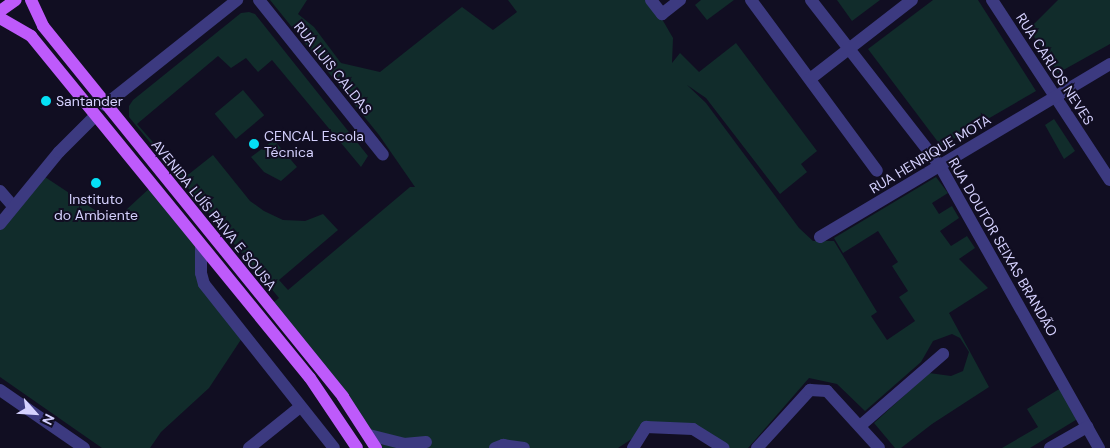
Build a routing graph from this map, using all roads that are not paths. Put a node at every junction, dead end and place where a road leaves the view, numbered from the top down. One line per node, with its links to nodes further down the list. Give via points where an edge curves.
1 (16, 0): 11 (main road)
2 (31, 0): 17 (main road, AVENIDA LUÍS PAIVA E SOUSA, via 43,26)
3 (238, 0): 17 (street)
4 (259, 0): 19 (street, RUA LUIS CALDAS)
5 (651, 0): 6 (street, via 662,14)
6 (680, 0)
7 (751, 0): 15 (street)
8 (811, 0): 13 (street, RUA DOUTOR SEIXAS BRANDÃO)
9 (912, 0): 13 (street)
10 (992, 0): 16 (street, RUA CARLOS NEVES)
11 (0, 11)
12 (0, 18): 18 (main road, via 31,36)
13 (849, 48): 15 (street); 20 (street, RUA DOUTOR SEIXAS BRANDÃO)
14 (1110, 64): 16 (street, RUA HENRIQUE MOTA)
15 (810, 79): 21 (street)
16 (1055, 95): 20 (street, RUA HENRIQUE MOTA); 22 (street, RUA CARLOS NEVES)
17 (105, 105): 34 (main road, AVENIDA LUÍS PAIVA E SOUSA, via 343,397)
18 (95, 116): 24 (street); 27 (main road)
19 (383, 155)
20 (940, 166): 26 (street, RUA HENRIQUE MOTA); 33 (street, RUA DOUTOR SEIXAS BRANDÃO)
21 (877, 171)
22 (1110, 180)
23 (0, 191): 24 (street)
24 (13, 206): 25 (street)
25 (0, 224)
26 (820, 237)
27 (201, 247): 31 (street, via 204,284 300,402); 39 (main road, via 310,378)
28 (943, 354): 32 (street)
29 (0, 390): 30 (street)
30 (6, 399): 36 (street)
31 (300, 407): 37 (street); 38 (street)
32 (860, 426): 45 (street, via 827,391 810,390); 46 (street)
33 (1087, 427): 47 (street); 48 (street, RUA DOUTOR SEIXAS BRANDÃO)
34 (369, 435): 35 (street, via 404,444); 40 (main road, AVENIDA LUÍS PAIVA E SOUSA)
35 (428, 442)
36 (84, 448)
37 (250, 448)
38 (334, 448)
39 (357, 448)
40 (376, 448)
41 (495, 448): 42 (street, via 503,444)
42 (524, 448)
43 (633, 448): 44 (street, via 646,427 693,429)
44 (724, 448)
45 (757, 448)
46 (879, 448)
47 (1050, 448)
48 (1099, 448)

